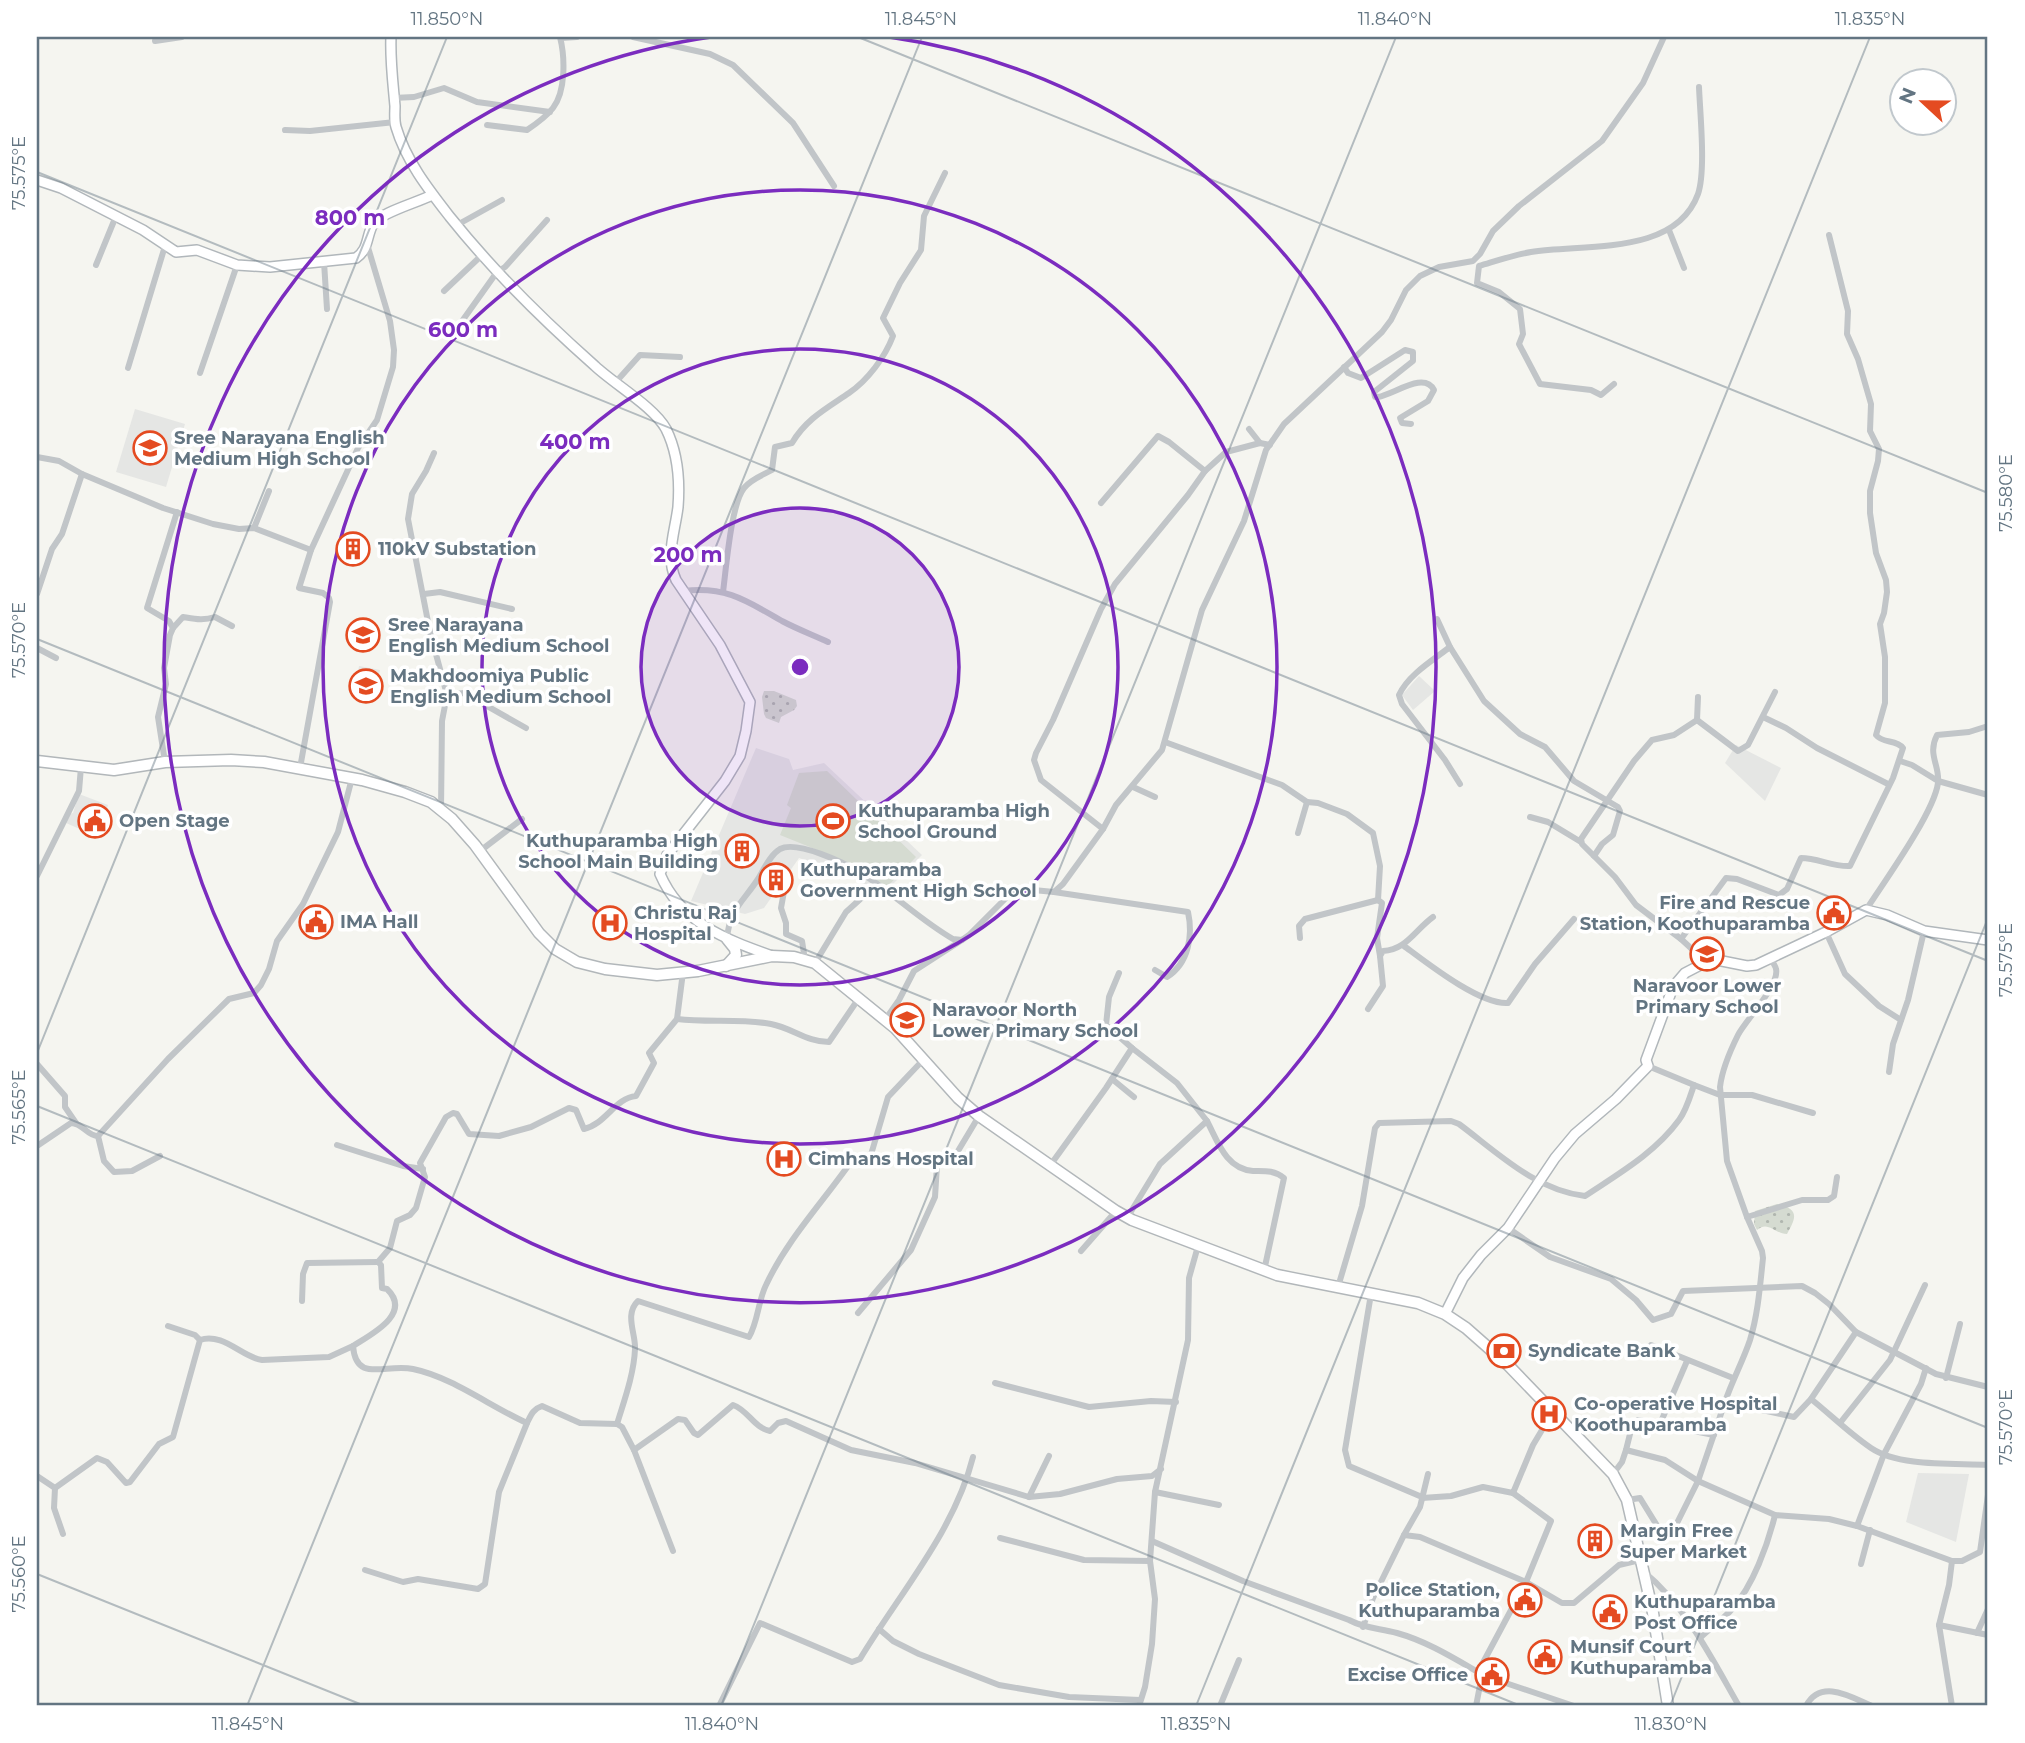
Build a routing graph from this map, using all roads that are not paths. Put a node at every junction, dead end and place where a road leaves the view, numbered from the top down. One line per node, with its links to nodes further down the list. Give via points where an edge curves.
1 (182, 37): 7 (street)
2 (391, 37): 9 (main road)
3 (561, 37): 4 (street); 10 (street, via 562,79)
4 (577, 37)
5 (633, 37): 16 (street, via 710,54 733,65 793,123)
6 (1664, 37): 28 (street, via 1643,83 1602,141 1493,231)
7 (155, 41)
8 (1699, 87): 22 (street, via 1698,193)
9 (393, 98): 10 (street, via 444,88 477,102); 11 (main road)
10 (550, 112): 12 (street, via 527,130)
11 (395, 122): 13 (street); 17 (main road)
12 (487, 125)
13 (285, 130)
14 (945, 173): 56 (street, via 923,216 921,250 883,318 893,336 887,349 851,392 801,427 792,443 775,447 772,470 745,487 737,503)
15 (37, 180): 19 (main road)
16 (834, 186)
17 (432, 195): 21 (main road); 24 (main road, via 381,216 373,223)
18 (502, 200): 21 (street)
19 (116, 216): 25 (main road); 29 (street)
20 (547, 220): 32 (street)
21 (457, 225): 26 (main road)
22 (1669, 230): 28 (street, via 1637,242 1530,252); 31 (street)
23 (1829, 234): 76 (street, via 1848,311 1847,334 1871,404 1870,431 1879,449 1870,513 1887,592 1880,624 1885,703 1876,735 1901,745)
24 (367, 244): 27 (main road, via 356,258); 54 (street, via 390,321 393,367 377,420 358,448)
25 (165, 246): 30 (main road, via 176,252 197,250); 37 (street)
26 (482, 255): 32 (main road); 33 (street)
27 (324, 262): 30 (main road); 34 (street)
28 (1476, 263): 38 (street, via 1439,267 1420,276 1406,290 1391,320); 41 (street, via 1477,283 1499,292 1520,309 1523,334 1519,344 1541,384 1601,395)
29 (96, 265)
30 (237, 265): 39 (street)
31 (1684, 268)
32 (497, 272): 35 (street); 40 (main road)
33 (444, 291)
34 (327, 309)
35 (455, 331)
36 (680, 357): 40 (street, via 640,355)
37 (128, 368)
38 (1344, 368): 42 (street, via 1361,378 1405,350 1413,352 1413,361 1374,392 1378,397 1420,381 1432,385 1428,401 1401,418 1402,423); 45 (street, via 1284,425)
39 (200, 373)
40 (615, 383): 55 (main road, via 665,426 673,446 678,484 671,568)
41 (1614, 384)
42 (1411, 424)
43 (1249, 429): 44 (street)
44 (1260, 443): 45 (street); 48 (street, via 1226,452)
45 (1270, 445): 74 (street, via 1244,521 1202,610)
46 (434, 453): 58 (street, via 412,494 408,519)
47 (37, 457): 49 (street, via 59,461)
48 (1205, 471): 51 (street, via 1158,436); 92 (street, via 1115,584 1034,760 1041,780)
49 (82, 474): 52 (street); 57 (street)
50 (269, 491): 53 (street)
51 (1101, 503)
52 (177, 512): 53 (street, via 213,524); 62 (street, via 147,608)
53 (254, 528): 54 (street)
54 (311, 550): 79 (street, via 299,588 323,593 330,602)
55 (684, 592): 56 (street); 108 (main road, via 720,645 750,702 740,756 667,855 660,874 668,893 686,912)
56 (723, 592): 63 (street)
57 (37, 594)
58 (424, 594): 59 (street, via 451,593); 68 (street)
59 (512, 609)
60 (1437, 619): 64 (street)
61 (232, 626): 62 (street, via 215,617 183,617)
62 (173, 628): 77 (street, via 158,717)
63 (828, 642)
64 (1450, 647): 82 (street, via 1399,695); 88 (street, via 1484,701 1520,734 1545,747 1574,781)
65 (37, 648): 66 (street)
66 (56, 658)
67 (1775, 692): 70 (street)
68 (447, 695): 73 (street, via 464,694); 89 (street, via 442,721)
69 (1698, 697): 71 (street)
70 (1763, 717): 71 (street, via 1748,744 1738,751); 83 (street)
71 (1697, 720): 88 (street, via 1674,735 1652,740)
72 (1988, 726): 81 (street, via 1937,735 1932,754)
73 (526, 728)
74 (1165, 742): 84 (street); 87 (street, via 1282,785)
75 (37, 761): 78 (main road)
76 (1900, 761): 81 (street); 83 (street)
77 (165, 762): 78 (main road, via 114,771); 79 (main road, via 231,760)
78 (82, 766): 97 (street, via 79,791)
79 (300, 768): 80 (main road)
80 (352, 778): 89 (main road, via 405,792); 142 (street, via 338,832 303,904 277,941 261,985 254,993 229,999)
81 (1938, 781): 85 (street); 102 (street, via 1932,802)
82 (1460, 784)
83 (1888, 784): 109 (street, via 1850,866 1801,858 1787,889 1779,895 1726,877)
84 (1133, 787): 86 (street); 92 (street)
85 (1988, 795)
86 (1154, 797)
87 (1307, 802): 93 (street); 101 (street, via 1347,814 1373,833 1380,866)
88 (1608, 802): 94 (street); 96 (street, via 1620,811 1613,835)
89 (441, 810): 95 (main road)
90 (1530, 817): 94 (street)
91 (522, 819): 95 (street)
92 (1103, 830): 100 (street)
93 (1298, 833)
94 (1581, 842): 96 (street)
95 (480, 851): 122 (main road, via 555,949 605,969 657,975)
96 (1594, 856): 109 (street, via 1636,905)
97 (37, 876)
98 (877, 884): 108 (street, via 829,858 791,846 779,849 731,914); 110 (street, via 944,934); 117 (street, via 846,912)
99 (785, 886): 117 (street, via 781,908 786,934 802,941)
100 (1054, 891): 110 (street, via 1012,892); 121 (street, via 1188,912 1191,929 1183,960 1167,976)
101 (1378, 900): 107 (street, via 1305,919 1299,926); 115 (street, via 1382,903 1377,938)
102 (1866, 910): 105 (main road); 106 (main road)
103 (1433, 917): 113 (street)
104 (1574, 919): 113 (street, via 1504,1004 1436,971)
105 (1924, 931): 111 (main road); 128 (street)
106 (1826, 932): 116 (main road); 128 (street, via 1844,974)
107 (1300, 938)
108 (727, 939): 112 (main road); 120 (main road, via 736,955)
109 (1681, 939): 118 (street)
110 (962, 940): 127 (street, via 914,971)
111 (1988, 940)
112 (740, 945): 114 (main road); 119 (main road, via 744,953)
113 (1404, 946): 115 (street)
114 (772, 956): 117 (main road); 119 (main road)
115 (1380, 956): 125 (street, via 1383,986)
116 (1771, 959): 118 (main road, via 1747,967 1720,959); 136 (street, via 1776,976 1739,1033 1721,1076)
117 (810, 961): 124 (main road)
118 (1706, 962): 132 (main road, via 1685,973 1673,987 1646,1060)
119 (739, 963): 120 (main road)
120 (725, 966): 122 (main road)
121 (1155, 970)
122 (683, 972): 126 (street)
123 (1119, 973): 129 (street, via 1109,997 1106,1025)
124 (859, 998): 126 (street, via 829,1042 749,1021); 127 (main road)
125 (1368, 1009)
126 (677, 1019): 147 (street, via 649,1052 654,1063 636,1096 622,1101 597,1125 584,1129 576,1110 569,1108 508,1135 475,1136 453,1113 430,1144)
127 (885, 1020): 130 (main road)
128 (1901, 1020): 133 (street)
129 (1132, 1048): 134 (street); 140 (street, via 1177,1083)
130 (925, 1059): 139 (main road); 167 (street, via 888,1097 870,1158 853,1159 801,1225 757,1306 749,1337)
131 (37, 1064): 141 (street, via 65,1096 65,1107)
132 (1648, 1066): 135 (street); 149 (main road, via 1575,1134)
133 (1889, 1072)
134 (1112, 1079): 137 (street); 146 (street)
135 (1694, 1085): 136 (street); 149 (street, via 1685,1111 1673,1126 1642,1157 1585,1196)
136 (1720, 1095): 138 (street, via 1752,1095); 151 (street, via 1727,1161)
137 (1134, 1097)
138 (1813, 1113)
139 (979, 1116): 146 (main road); 163 (street, via 955,1156 939,1157 935,1197 911,1250)
140 (1207, 1121): 152 (street, via 1160,1164); 157 (street, via 1236,1167 1284,1178)
141 (76, 1123): 142 (street); 144 (street)
142 (98, 1136): 145 (street, via 104,1161 114,1172 132,1171)
143 (337, 1145): 147 (street)
144 (37, 1146)
145 (160, 1156)
146 (1049, 1167): 150 (main road)
147 (422, 1169): 156 (street, via 425,1178 416,1208 397,1221 390,1248)
148 (1837, 1177): 151 (street, via 1834,1196 1828,1200 1802,1200)
149 (1538, 1183): 153 (main road); 160 (street, via 1459,1124 1379,1123 1362,1206)
150 (1116, 1211): 152 (main road); 155 (street)
151 (1747, 1217): 159 (street, via 1762,1251)
152 (1127, 1218): 154 (main road)
153 (1507, 1228): 159 (street, via 1550,1257 1611,1279 1653,1320 1671,1314 1683,1291); 164 (main road, via 1472,1266)
154 (1198, 1246): 157 (main road); 183 (street, via 1188,1278 1188,1340)
155 (1081, 1251)
156 (378, 1262): 162 (street, via 307,1263); 171 (street, via 382,1288 391,1292 394,1307 388,1323)
157 (1264, 1271): 160 (main road)
158 (1925, 1285): 174 (street)
159 (1760, 1286): 168 (street, via 1802,1286 1829,1304); 178 (street, via 1749,1343)
160 (1338, 1287): 161 (main road)
161 (1371, 1294): 164 (main road); 208 (street, via 1346,1450 1349,1466)
162 (302, 1301)
163 (858, 1313)
164 (1446, 1314): 185 (main road, via 1488,1345)
165 (1959, 1324): 179 (street)
166 (168, 1326): 170 (street)
167 (729, 1330): 169 (street); 188 (street, via 638,1301 631,1324 636,1347)
168 (1856, 1332): 174 (street); 182 (street)
169 (724, 1339)
170 (200, 1340): 173 (street, via 227,1344 262,1360 330,1357); 203 (street, via 173,1437 159,1444 130,1482 97,1458)
171 (362, 1340): 173 (street); 175 (street)
172 (1651, 1345): 176 (street)
173 (353, 1346): 175 (street)
174 (1894, 1352): 177 (street); 187 (street)
175 (354, 1357): 186 (street, via 365,1369 399,1367 438,1376)
176 (1688, 1361): 178 (street); 189 (street)
177 (1926, 1368): 179 (street); 193 (street)
178 (1733, 1378): 184 (street)
179 (1946, 1378): 181 (street)
180 (995, 1383): 183 (street, via 1089,1408)
181 (1988, 1387)
182 (1811, 1399): 184 (street, via 1794,1417); 187 (street)
183 (1176, 1402): 197 (street)
184 (1726, 1402): 190 (street)
185 (1556, 1413): 199 (main road); 205 (street, via 1533,1445)
186 (527, 1423): 188 (street, via 542,1406 580,1423); 227 (street, via 499,1492 485,1584 478,1589 418,1579 403,1582)
187 (1840, 1423): 193 (street)
188 (617, 1424): 191 (street)
189 (1660, 1424): 190 (street); 192 (street, via 1634,1422)
190 (1714, 1435): 202 (street)
191 (634, 1450): 201 (street, via 678,1419 685,1420 698,1435 733,1405 766,1431 786,1421 851,1450); 220 (street)
192 (1626, 1450): 199 (street); 202 (street, via 1665,1460)
193 (1884, 1454): 196 (street, via 1904,1460); 212 (street)
194 (1049, 1456): 207 (street)
195 (973, 1457): 201 (street)
196 (1988, 1465)
197 (1161, 1469): 204 (street); 207 (street, via 1152,1476)
198 (1428, 1474): 208 (street)
199 (1612, 1474): 209 (main road)
200 (37, 1476): 203 (street)
201 (968, 1478): 207 (street); 232 (street, via 946,1524)
202 (1698, 1480): 211 (street); 214 (street, via 1669,1535)
203 (55, 1488): 215 (street, via 54,1508)
204 (1154, 1492): 210 (street); 219 (street)
205 (1513, 1493): 208 (street, via 1483,1487); 228 (street, via 1551,1521)
206 (1988, 1495): 221 (street)
207 (1029, 1497)
208 (1422, 1498): 216 (street)
209 (1627, 1500): 214 (street, via 1640,1499); 218 (main road)
210 (1219, 1505)
211 (1775, 1515): 212 (street); 235 (street, via 1744,1592)
212 (1857, 1525): 213 (street)
213 (1870, 1530): 224 (street); 225 (street)
214 (1661, 1532): 218 (street)
215 (63, 1534)
216 (1404, 1535): 228 (street, via 1420,1537); 231 (street)
217 (1000, 1538): 223 (street, via 1084,1560)
218 (1635, 1540): 226 (main road)
219 (1152, 1541): 223 (street); 231 (street)
220 (673, 1550)
221 (1980, 1552): 222 (street); 224 (street)
222 (1988, 1553)
223 (1150, 1561): 238 (street, via 1155,1599)
224 (1952, 1561): 230 (street)
225 (1861, 1564)
226 (1641, 1565): 228 (street, via 1619,1566 1574,1603 1562,1602); 235 (street); 243 (main road)
227 (365, 1570)
228 (1527, 1582): 237 (street, via 1500,1627)
229 (1988, 1609): 233 (street)
230 (1939, 1625): 233 (street); 247 (street)
231 (1363, 1627): 237 (street, via 1397,1633 1433,1647)
232 (878, 1629): 238 (street, via 919,1654 999,1685); 239 (street, via 860,1659 852,1662 760,1623)
233 (1977, 1633): 234 (street)
234 (1988, 1634)
235 (1700, 1638): 244 (street)
236 (1239, 1660): 240 (street)
237 (1480, 1674): 241 (street); 242 (street)
238 (1140, 1703)
239 (719, 1706)
240 (1220, 1706)
241 (1476, 1706)
242 (1574, 1706)
243 (1668, 1706)
244 (1739, 1706)
245 (1806, 1706): 246 (street, via 1818,1693 1827,1691)
246 (1872, 1706)
247 (1952, 1706)

